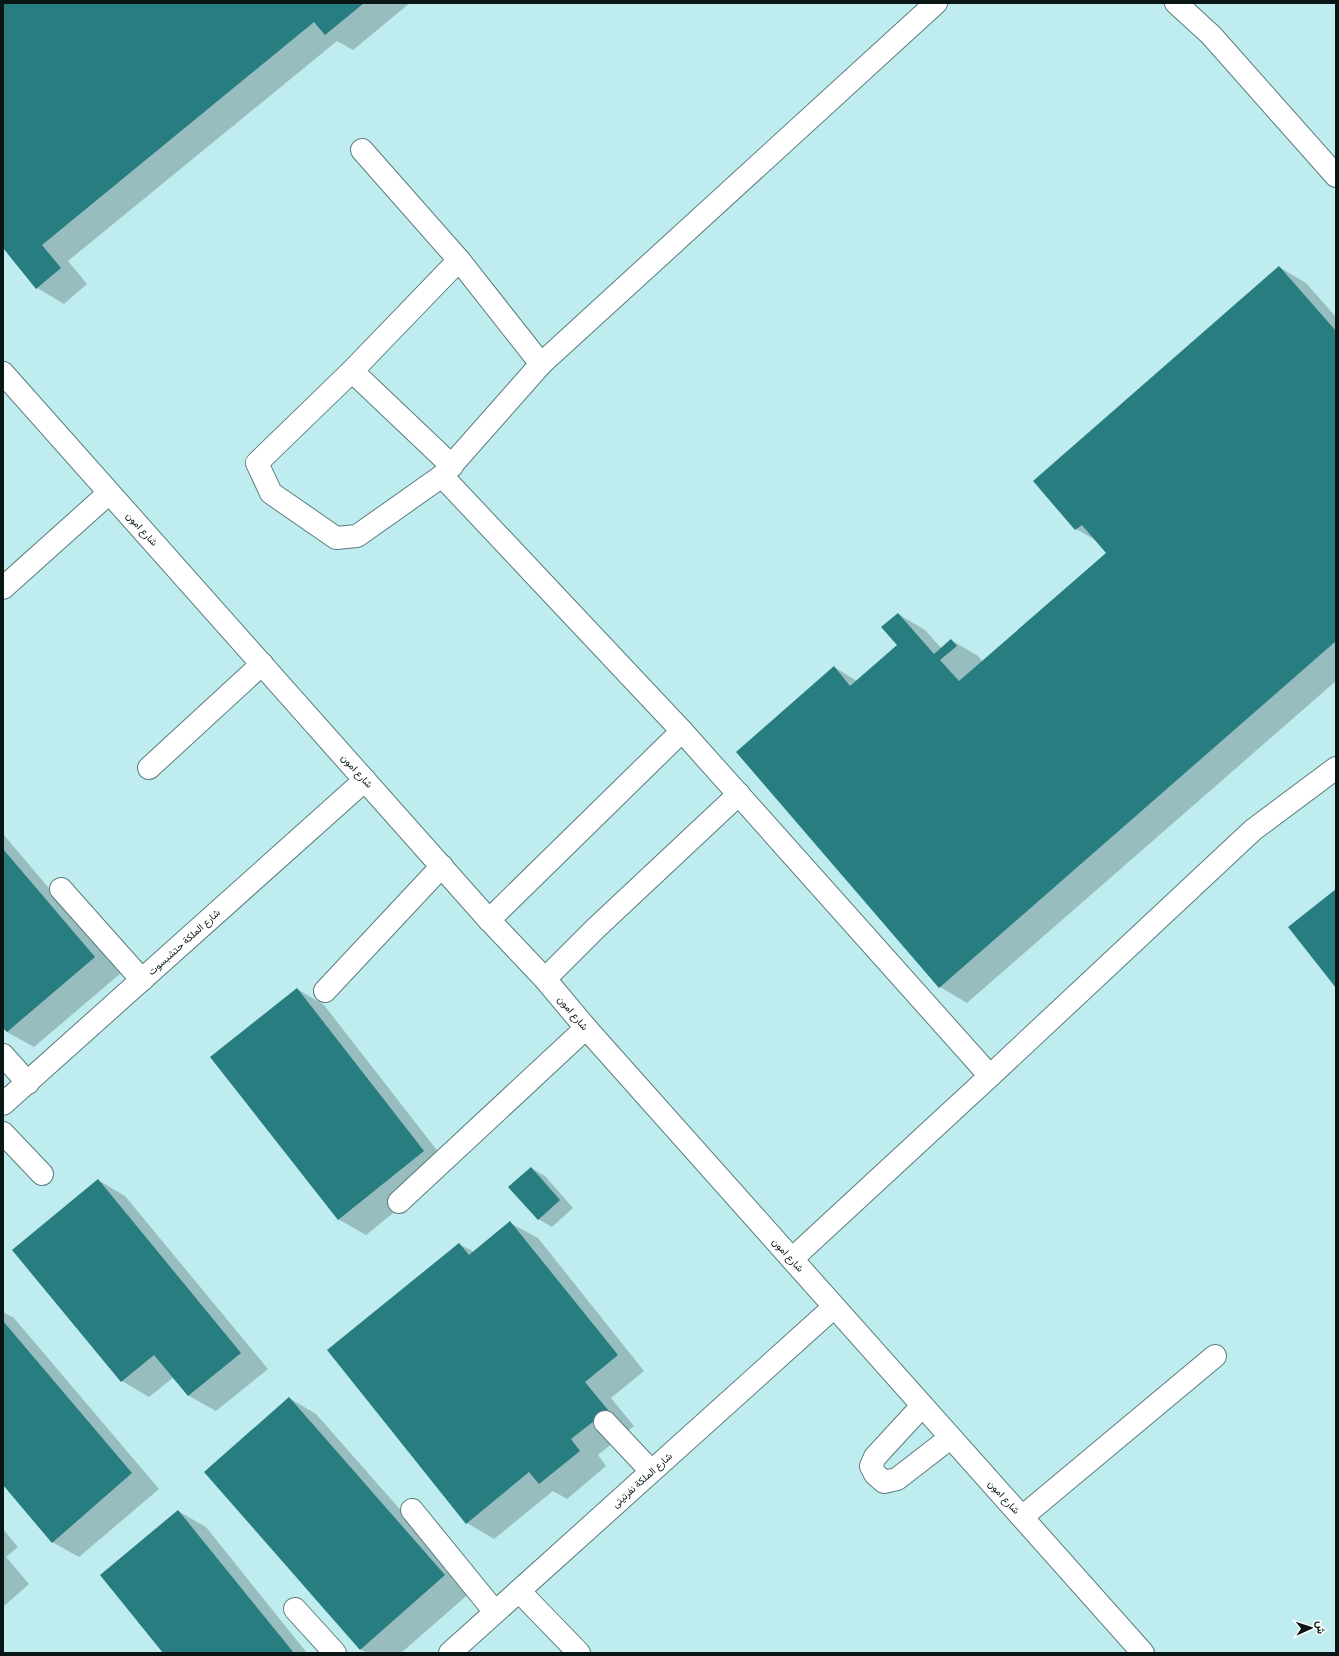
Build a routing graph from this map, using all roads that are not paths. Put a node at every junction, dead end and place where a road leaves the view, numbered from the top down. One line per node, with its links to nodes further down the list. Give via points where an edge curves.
1 (936, 3): 6 (lane)
2 (1176, 3): 4 (lane, via 1211,35)
3 (362, 150): 5 (lane)
4 (1336, 176)
5 (459, 260): 6 (lane); 7 (lane)
6 (541, 364): 9 (lane)
7 (352, 371): 9 (lane); 9 (lane, via 257,463 271,493 336,538 357,536)
8 (3, 373): 10 (lane, شارع امون)
9 (447, 471): 13 (lane)
10 (109, 493): 11 (lane); 12 (lane, شارع امون)
11 (3, 588)
12 (262, 664): 14 (lane); 16 (lane, شارع امون)
13 (682, 731): 17 (lane); 20 (lane)
14 (149, 768)
15 (1336, 768): 26 (lane, via 1253,830)
16 (365, 780): 18 (lane, شارع امون); 21 (lane, شارع الملكة حتشبسوت)
17 (739, 794): 22 (lane, via 596,928); 26 (lane)
18 (442, 866): 20 (lane, شارع امون); 23 (lane)
19 (61, 889): 21 (lane)
20 (489, 920): 22 (lane, شارع امون)
21 (142, 980): 27 (lane, شارع الملكة حتشبسوت)
22 (545, 980): 24 (lane, شارع امون)
23 (325, 991)
24 (586, 1028): 31 (lane); 32 (lane, شارع امون)
25 (3, 1055): 27 (lane)
26 (990, 1076): 32 (lane)
27 (28, 1083): 28 (lane, شارع الملكة حتشبسوت)
28 (3, 1104)
29 (3, 1133): 30 (lane)
30 (42, 1174)
31 (399, 1202)
32 (792, 1259): 33 (lane, شارع امون)
33 (834, 1307): 35 (lane, شارع امون); 38 (lane, شارع الملكة نفرتيتى)
34 (1215, 1356): 40 (lane)
35 (922, 1406): 37 (lane, شارع امون); 37 (lane, via 875,1456 871,1466 875,1474 884,1482 897,1479)
36 (605, 1422): 38 (lane)
37 (950, 1438): 40 (lane, شارع امون)
38 (651, 1472): 41 (lane, شارع الملكة نفرتيتى)
39 (412, 1510): 43 (lane)
40 (1022, 1517): 47 (lane, شارع امون)
41 (519, 1591): 43 (lane, شارع الملكة نفرتيتى); 46 (lane)
42 (295, 1609): 44 (lane)
43 (495, 1612): 45 (lane, شارع الملكة نفرتيتى)
44 (335, 1653)
45 (450, 1653)
46 (579, 1653)
47 (1143, 1653)

